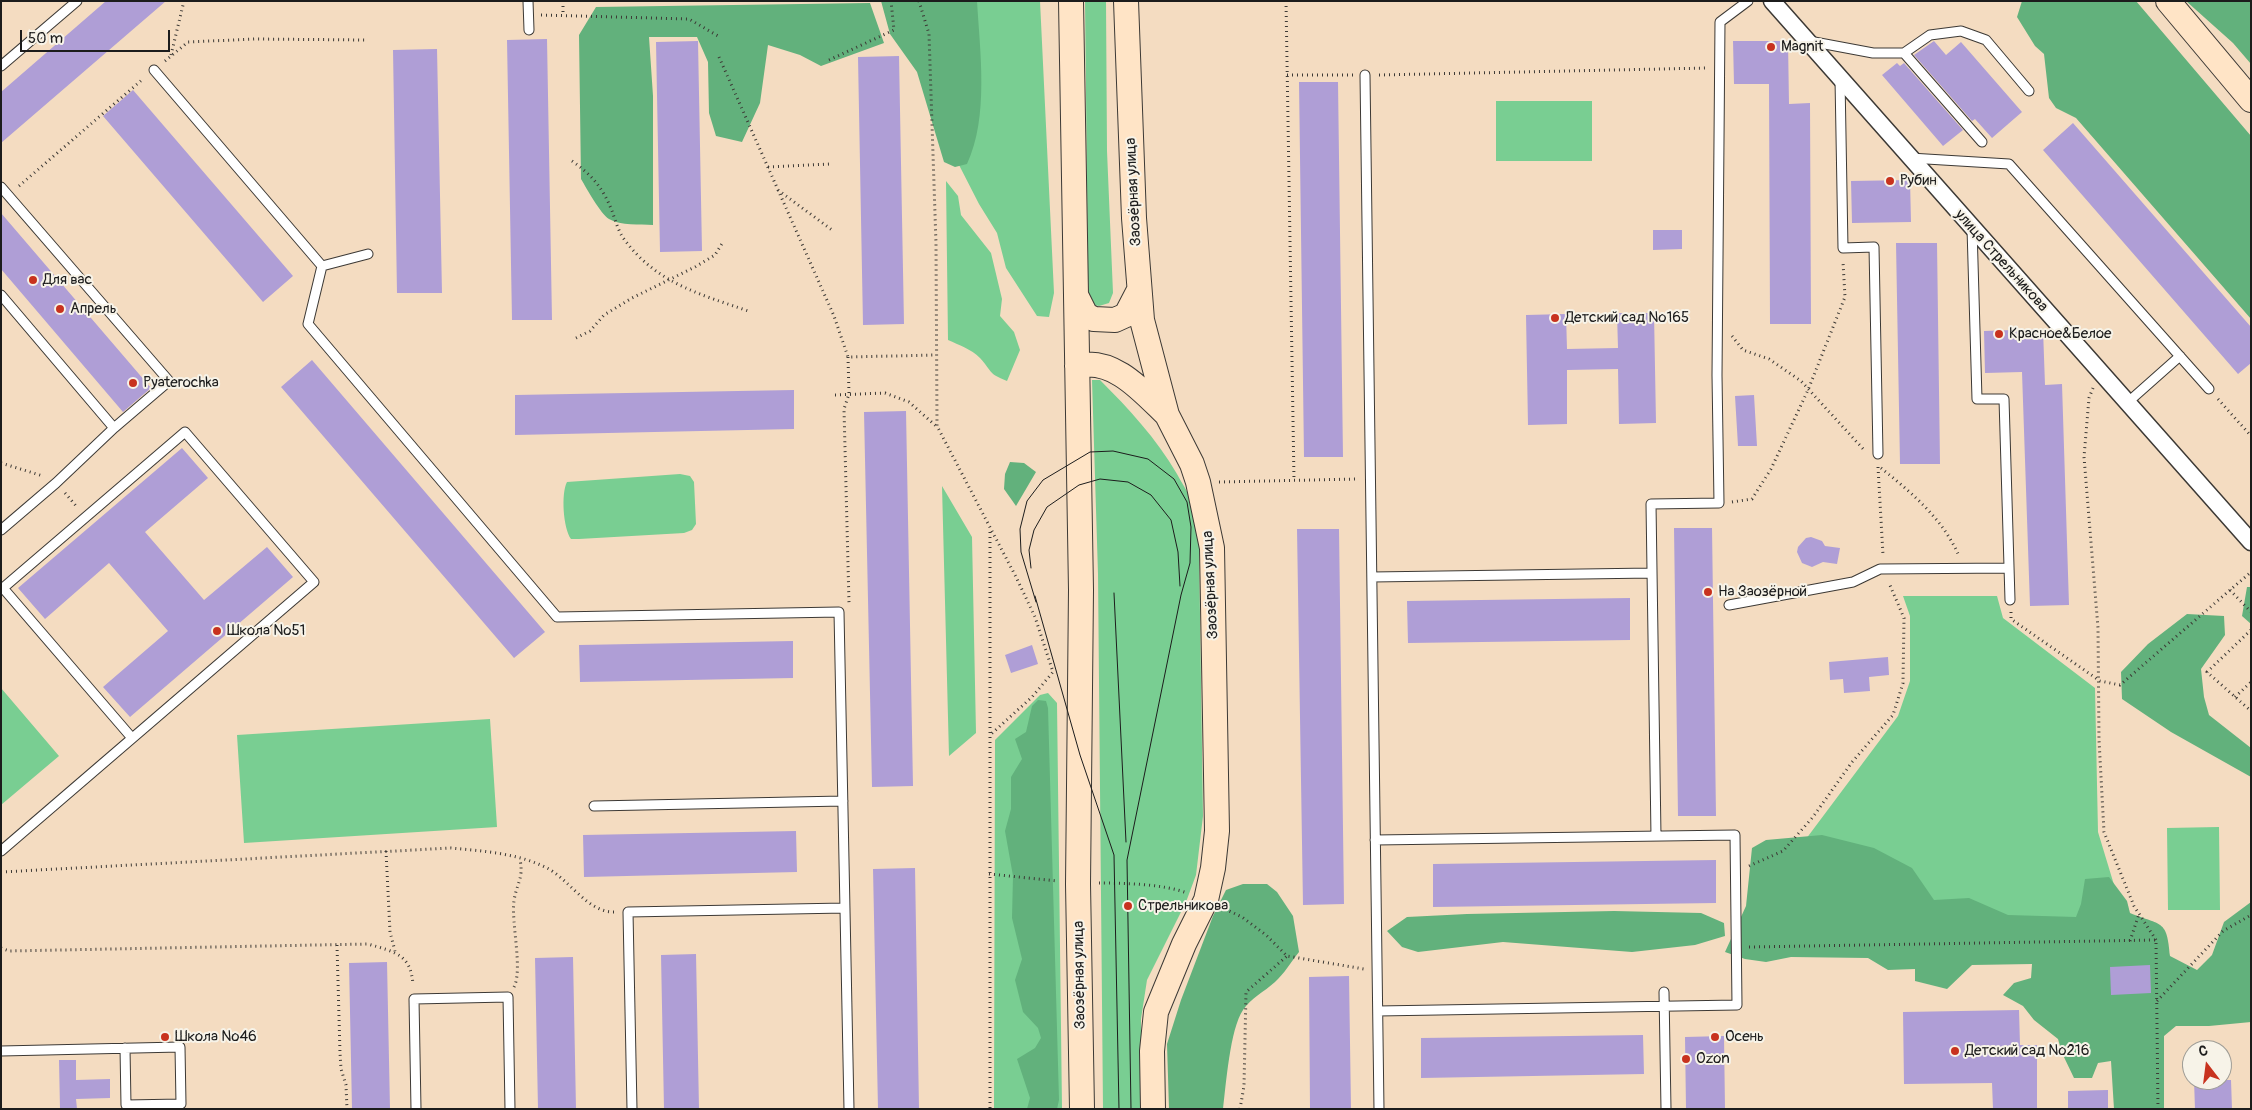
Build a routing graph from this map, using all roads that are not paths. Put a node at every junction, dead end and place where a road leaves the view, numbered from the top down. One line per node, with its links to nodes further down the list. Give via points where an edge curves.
1 (77, 1): 11 (lane)
2 (528, 1): 8 (lane)
3 (1071, 1): 24 (main road, Заозёрная улица)
4 (1126, 1): 23 (main road, Заозёрная улица)
5 (1748, 1): 36 (lane, via 1720,22 1719,503 1651,504)
6 (1772, 1): 9 (street, улица Стрельникова)
7 (2168, 1): 16 (main road)
8 (529, 30)
9 (1807, 41): 10 (lane, via 1872,53); 14 (street, улица Стрельникова)
10 (1904, 53): 15 (lane, via 1930,34 1961,31 1986,40); 17 (lane)
11 (1, 66)
12 (154, 70): 22 (lane)
13 (1365, 75): 37 (lane)
14 (1840, 79): 18 (street, улица Стрельникова); 32 (lane, via 1843,248 1874,247)
15 (2029, 91)
16 (2251, 100)
17 (1982, 142)
18 (1910, 158): 20 (street, улица Стрельникова); 26 (lane, via 2009,164)
19 (1, 187): 31 (lane, via 169,381)
20 (1972, 228): 29 (street, улица Стрельникова); 35 (lane, via 1977,399 2004,399)
21 (368, 254): 22 (lane)
22 (322, 266): 42 (lane, via 308,324 557,617 839,612)
23 (1139, 290): 24 (main road, via 1126,315 1115,320 1094,319 1086,315); 30 (main road, Заозёрная улица, via 1142,320)
24 (1076, 295): 27 (main road, Заозёрная улица)
25 (1, 296): 31 (lane)
26 (2180, 356): 28 (lane); 29 (lane)
27 (1077, 366): 30 (main road, via 1087,364 1108,368 1143,392); 57 (main road, Заозёрная улица)
28 (2209, 389)
29 (2127, 403): 34 (street, улица Стрельникова)
30 (1167, 415): 58 (main road, Заозёрная улица, via 1192,464 1212,548 1218,831 1206,900 1156,1012 1152,1051)
31 (114, 428): 33 (lane)
32 (1875, 457)
33 (1, 530)
34 (2251, 542)
35 (2009, 568): 39 (lane); 40 (lane, via 1884,569 1853,582)
36 (1652, 573): 37 (lane); 44 (lane)
37 (1372, 577): 45 (lane)
38 (2, 587): 41 (lane); 41 (lane, via 185,432 302,567 314,582)
39 (2010, 600)
40 (1729, 605)
41 (132, 738): 46 (lane)
42 (843, 801): 43 (lane); 47 (lane)
43 (594, 806)
44 (1656, 836): 45 (lane); 49 (lane, via 1735,835 1737,1005)
45 (1375, 840): 50 (lane)
46 (1, 851)
47 (845, 908): 55 (lane, via 628,912); 56 (lane)
48 (1664, 992): 49 (lane)
49 (1664, 1006): 50 (lane); 60 (lane)
50 (1378, 1011): 59 (lane)
51 (125, 1048): 51 (lane, via 180,1047 181,1104 126,1105); 52 (lane)
52 (1, 1051)
53 (416, 1109): 54 (lane, via 414,998 508,997)
54 (510, 1109)
55 (632, 1109)
56 (849, 1109)
57 (1082, 1109)
58 (1153, 1109)
59 (1379, 1109)
60 (1666, 1109)

